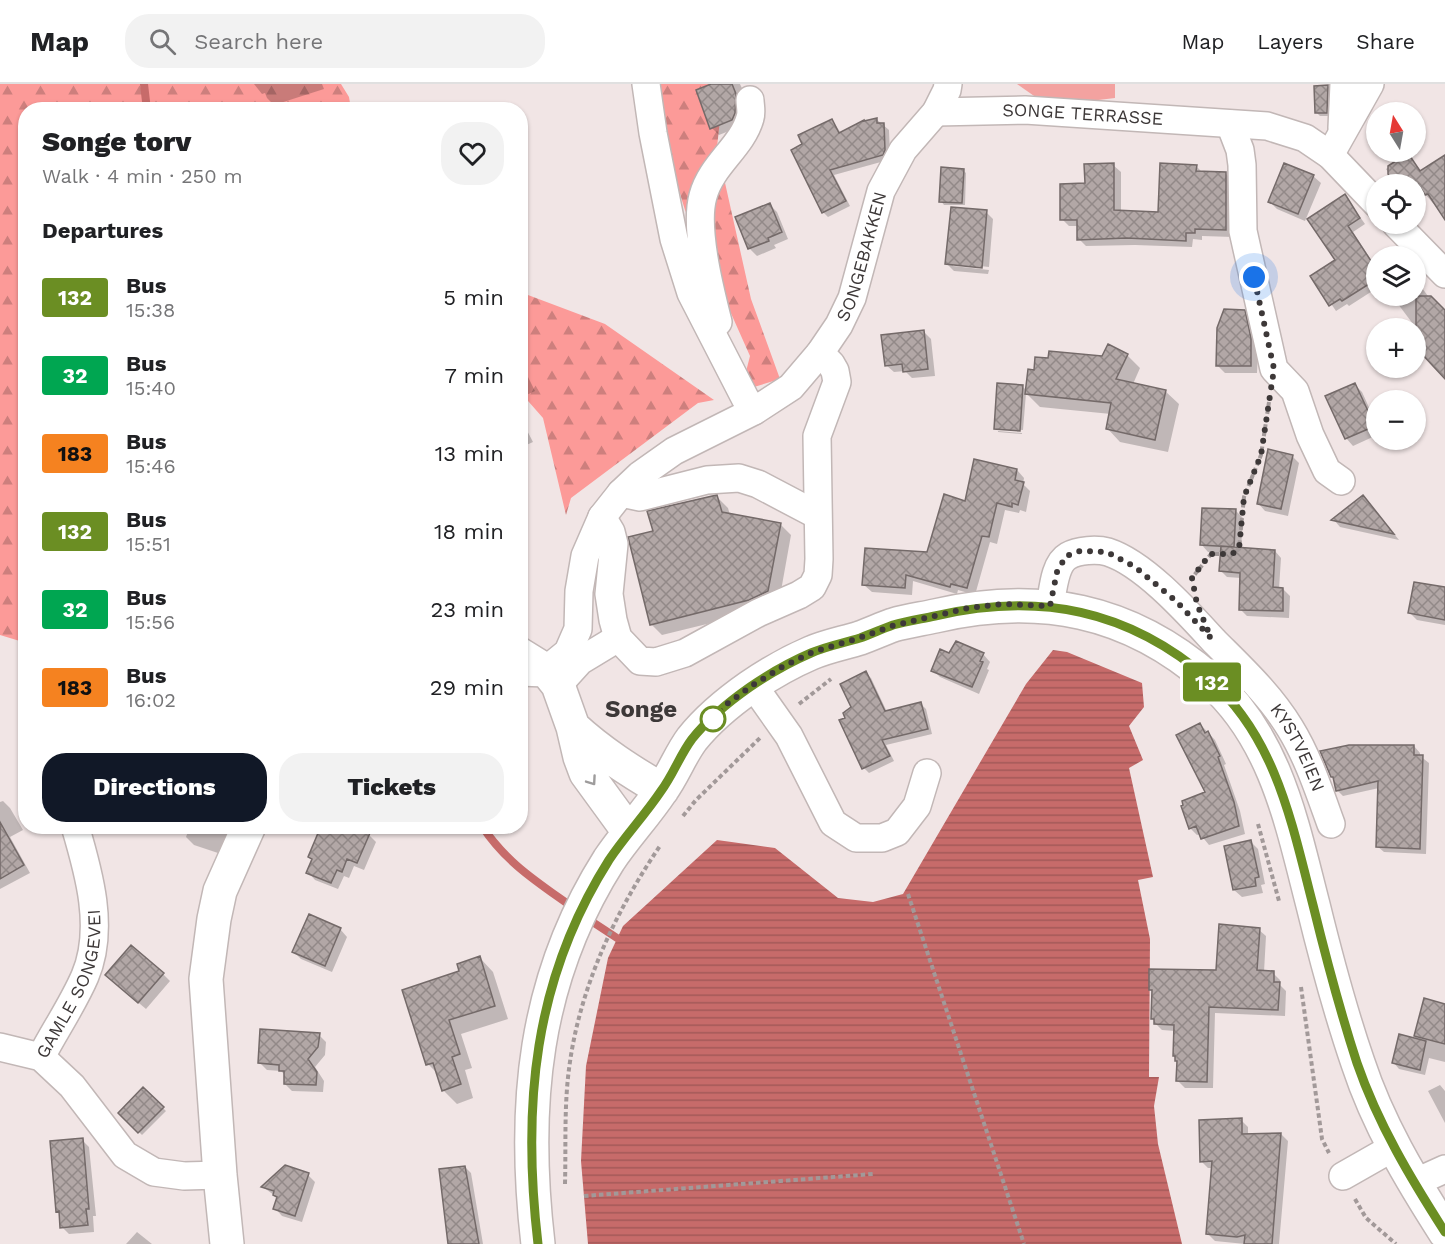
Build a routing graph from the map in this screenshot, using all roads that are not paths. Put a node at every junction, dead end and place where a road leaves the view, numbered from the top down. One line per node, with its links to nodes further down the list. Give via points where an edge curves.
1 (646, 84): 12 (street, via 674,239 691,293)
2 (948, 84): 6 (street, SONGEBAKKEN)
3 (1344, 84): 8 (street)
4 (1370, 84): 8 (street)
5 (750, 100): 12 (street, via 751,116 711,176 700,218 720,331)
6 (936, 112): 7 (street, SONGE TERRASSE, via 1025,110); 13 (street, SONGEBAKKEN, via 903,150 881,191 852,298)
7 (1230, 124): 8 (street, SONGE TERRASSE, via 1267,126); 15 (street, via 1240,150 1244,231 1274,369 1295,391 1327,471)
8 (1336, 144): 9 (street, SONGE TERRASSE)
9 (1366, 188)
10 (1406, 234): 11 (street)
11 (1445, 274)
12 (718, 347): 14 (street)
13 (820, 353): 14 (street, SONGEBAKKEN, via 791,387); 17 (street, via 831,363 837,381 817,436)
14 (754, 411): 16 (street, SONGEBAKKEN, via 674,451 640,474)
15 (1341, 481)
16 (621, 493): 17 (street, via 640,497 707,480 739,478); 18 (street, SONGEBAKKEN)
17 (817, 515): 20 (street, via 818,575 812,587 685,653 656,662 640,661)
18 (602, 517): 20 (street, via 614,544 609,594); 21 (street, SONGEBAKKEN, via 585,556 578,629 568,652)
19 (1050, 606): 22 (main road, KYSTVEIEN, via 1003,604 968,608 892,626 859,638); 26 (street, KYSTVEIEN, via 1057,572 1066,556 1080,551 1107,552 1135,567 1176,601 1267,695 1311,771); 32 (main road, KYSTVEIEN, via 1109,619 1169,649 1212,682 1256,737 1274,769 1287,805 1331,977 1359,1067)
20 (618, 638): 21 (street, via 580,661)
21 (536, 669): 23 (main road)
22 (766, 702): 24 (street, via 833,823 856,838 882,838 897,832 917,806); 25 (main road, KYSTVEIEN)
23 (573, 726): 25 (main road, via 594,746); 27 (main road, one-way to 27, via 586,772)
24 (927, 773)
25 (662, 790): 27 (main road, KYSTVEIEN)
26 (1331, 824)
27 (629, 832): 39 (main road, KYSTVEIEN, via 608,861 568,940 554,978 535,1060 531,1157)
28 (77, 834): 31 (street, GAMLE SONGEVEI, via 86,863 95,927 93,951 85,976)
29 (245, 834): 34 (main road, via 220,891 206,979)
30 (0, 1047): 31 (street)
31 (40, 1057): 34 (street, GAMLE SONGEVEI, via 72,1086 125,1155 154,1172)
32 (1394, 1147): 35 (street); 36 (main road, KYSTVEIEN)
33 (1445, 1169): 36 (street)
34 (220, 1175): 38 (main road)
35 (1343, 1176)
36 (1414, 1183): 37 (main road, KYSTVEIEN)
37 (1445, 1232)
38 (226, 1244)
39 (538, 1244)

